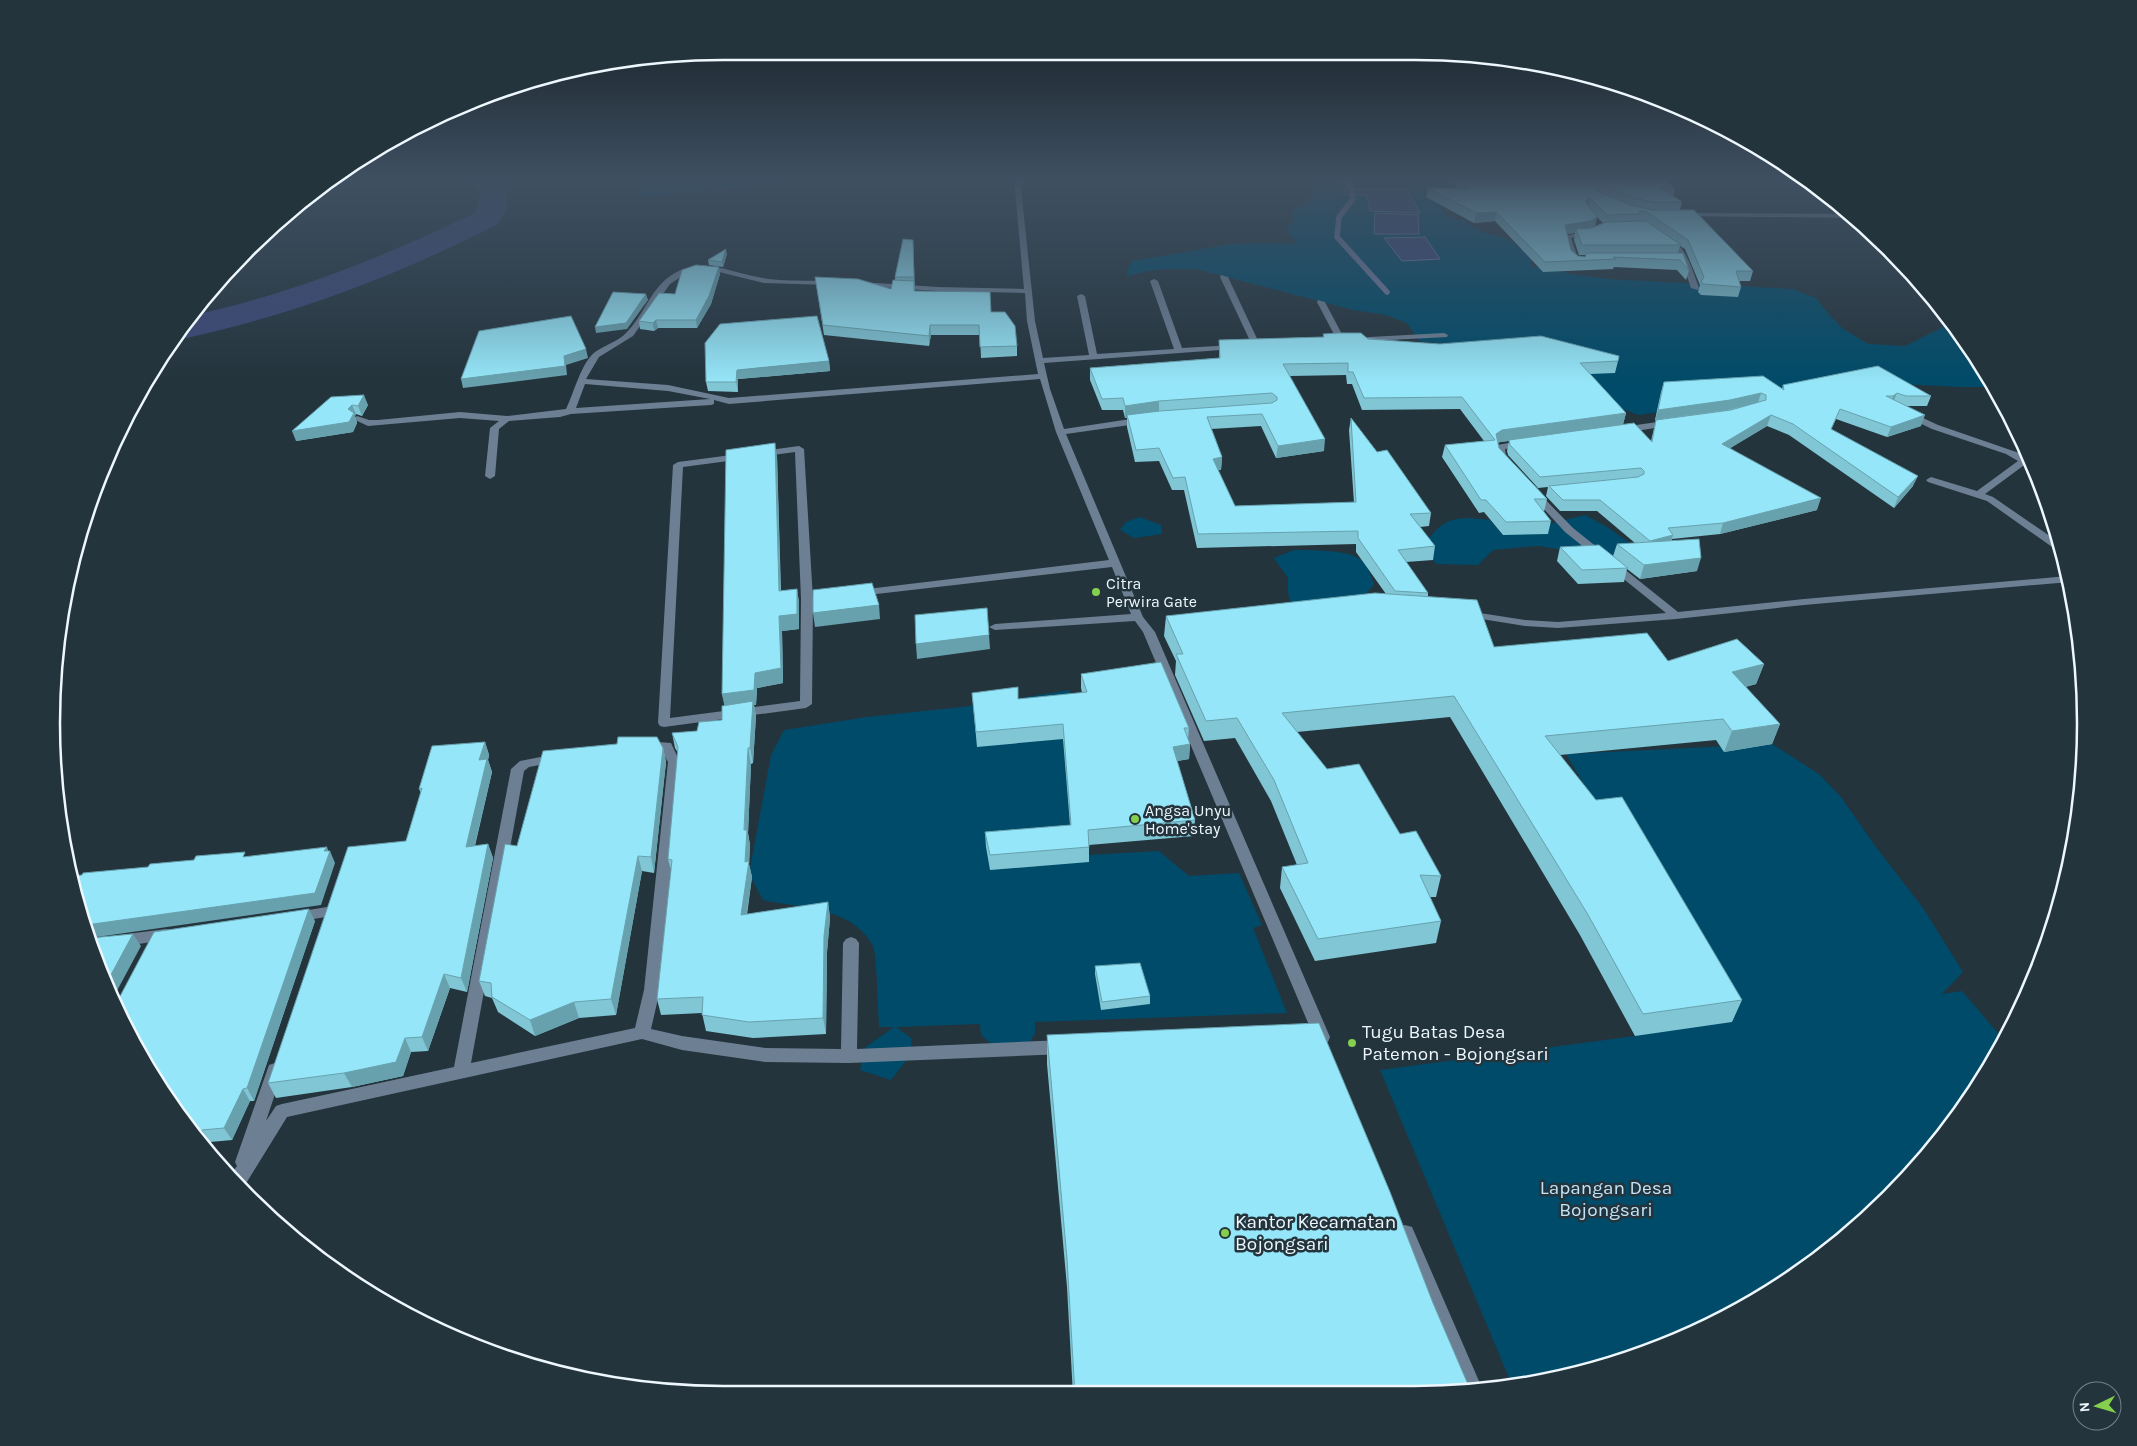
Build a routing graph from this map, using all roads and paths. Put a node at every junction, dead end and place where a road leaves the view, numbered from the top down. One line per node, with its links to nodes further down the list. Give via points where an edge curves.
1 (1024, 246): 12 (street)
2 (1572, 246): 6 (street)
3 (1676, 246): 5 (street)
4 (1671, 259): 5 (street)
5 (1685, 259): 11 (street)
6 (1580, 261)
7 (1224, 277): 18 (street)
8 (1154, 281): 20 (street)
9 (838, 283): 24 (street, via 764,281 719,270 690,268 667,282 630,334 596,355)
10 (855, 283): 12 (street)
11 (1695, 288)
12 (1028, 291): 22 (street, via 1030,321)
13 (1081, 296): 21 (street)
14 (1321, 302): 16 (street)
15 (1444, 335): 16 (street)
16 (1341, 340): 17 (street)
17 (1332, 341)
18 (1256, 345): 19 (street); 20 (street)
19 (1266, 345)
20 (1179, 351): 21 (street)
21 (1094, 358): 22 (street)
22 (1040, 361): 23 (street)
23 (1043, 376): 25 (street); 32 (street)
24 (581, 381): 25 (street, via 668,388); 26 (street)
25 (729, 401): 26 (street)
26 (570, 411): 29 (street)
27 (1902, 412): 35 (street, via 2014,454)
28 (356, 419): 29 (street, via 368,423 460,415)
29 (507, 419): 38 (street, via 495,428)
30 (1151, 419): 32 (street)
31 (1678, 422): 33 (street)
32 (1061, 432): 43 (street)
33 (1610, 432)
34 (1534, 442): 37 (street, via 1500,447 1501,457)
35 (2023, 460)
36 (2023, 461): 41 (street)
37 (1512, 469)
38 (490, 476)
39 (1931, 480): 41 (street)
40 (1536, 491): 48 (street, via 1569,530)
41 (1978, 495): 42 (street, via 1990,499)
42 (2051, 542)
43 (1115, 563): 45 (street); 49 (street)
44 (2061, 580): 48 (street)
45 (845, 594)
46 (811, 598): 46 (street, via 798,449 678,465 664,723 806,704)
47 (1458, 614): 48 (street, via 1558,625)
48 (1676, 616)
49 (1138, 617): 50 (street); 63 (street, via 1154,632 1324,1041)
50 (995, 628)
51 (630, 745): 62 (street, via 666,746 674,762 652,990)
52 (573, 755): 67 (street, via 525,764 518,769)
53 (333, 895): 54 (street)
54 (327, 912): 55 (street); 56 (street)
55 (279, 919)
56 (321, 930)
57 (183, 933): 58 (street)
58 (155, 937): 59 (street); 61 (street)
59 (100, 943)
60 (851, 943): 65 (street)
61 (146, 953)
62 (642, 1034): 65 (street, via 682,1044 765,1056); 67 (street)
63 (1302, 1037)
64 (1085, 1046): 65 (street)
65 (849, 1056)
66 (278, 1059): 68 (street)
67 (461, 1072): 69 (street, via 282,1111)
68 (239, 1175)
69 (240, 1176)
70 (1399, 1219): 71 (street)
71 (1470, 1384)

